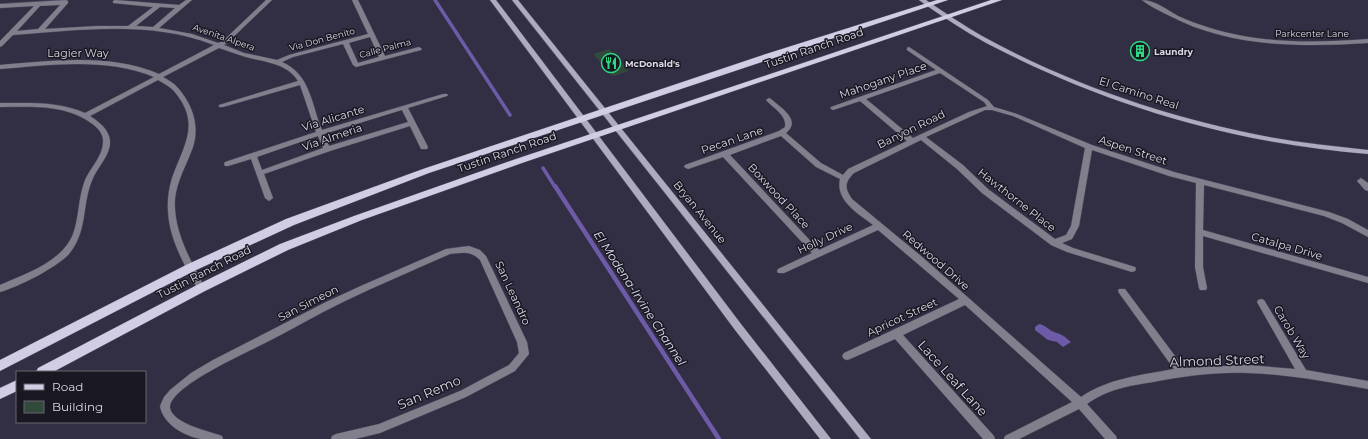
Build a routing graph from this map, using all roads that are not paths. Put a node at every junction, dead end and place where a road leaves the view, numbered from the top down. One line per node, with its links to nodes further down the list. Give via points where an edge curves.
1 (189, 0): 16 (street)
2 (269, 0): 26 (street, via 229,39)
3 (355, 0): 22 (street)
4 (493, 0): 45 (main road)
5 (515, 0): 43 (main road, Bryan Avenue)
6 (922, 0): 14 (main road, El Camino Real)
7 (944, 0): 14 (main road, Tustin Ranch Road)
8 (998, 0): 17 (main road, Tustin Ranch Road)
9 (1145, 0): 23 (street, Parkcenter Lane, via 1182,20 1246,39 1276,43 1323,44)
10 (66, 2): 12 (street); 20 (street)
11 (115, 2): 13 (street)
12 (39, 4): 15 (street); 21 (street)
13 (159, 5): 16 (street); 18 (street)
14 (930, 5): 17 (main road, El Camino Real); 43 (main road, Tustin Ranch Road)
15 (0, 6)
16 (182, 6): 19 (street)
17 (948, 17): 47 (main road, Tustin Ranch Road); 56 (main road, El Camino Real, via 1017,57 1068,80 1123,100 1183,119 1257,136)
18 (129, 28): 19 (street, Avenita Alpera); 20 (street, Avenita Alpera)
19 (154, 29): 26 (street, Avenita Alpera, via 184,33)
20 (40, 31): 21 (street, Avenita Alpera)
21 (12, 32): 25 (street)
22 (372, 35): 24 (street, Via Don Benito); 29 (street)
23 (1368, 41)
24 (345, 42): 29 (street, Calle Palma, via 356,65); 30 (street, Via Don Benito, via 291,56)
25 (0, 45)
26 (219, 45): 30 (street, Avenita Alpera, via 243,54); 33 (street)
27 (419, 49): 29 (street, Calle Palma)
28 (909, 49): 32 (street, Aspen Street)
29 (383, 58)
30 (278, 62): 34 (street, Avenita Alpera, via 292,70)
31 (0, 67): 33 (street, Lagier Way, via 96,62 133,68)
32 (939, 71): 36 (street, Mahogany Place); 42 (street, Aspen Street, via 986,101)
33 (159, 77): 44 (street); 73 (street, Lagier Way, via 184,97 191,115 192,136 174,184 171,202 171,218 176,236)
34 (302, 82): 39 (street); 48 (street, Avenita Alpera)
35 (445, 95): 40 (street, Via Alicante)
36 (861, 98): 41 (street, Mahogany Place); 52 (street)
37 (769, 100): 49 (street, via 789,122 788,128)
38 (0, 105): 44 (street, via 56,106)
39 (221, 106)
40 (404, 107): 46 (street); 48 (street, Via Alicante)
41 (833, 108)
42 (992, 108): 51 (street, Banyon Road, via 971,112); 54 (street, Aspen Street, via 1015,115)
43 (604, 112): 45 (main road, Tustin Ranch Road); 47 (main road, Bryan Avenue)
44 (86, 115): 79 (street, via 101,127 106,135 107,145 90,174 77,233 71,247 50,264)
45 (582, 119): 50 (main road); 73 (main road, Tustin Ranch Road, via 360,195 290,222)
46 (412, 123): 53 (street); 55 (street, Via Almeria)
47 (617, 128): 50 (main road, Tustin Ranch Road); 97 (main road, Bryan Avenue)
48 (320, 133): 55 (street, Avenita Alpera); 58 (street, Via Alicante)
49 (782, 133): 57 (street, Pecan Lane); 62 (street, via 814,164)
50 (594, 136): 77 (main road, Tustin Ranch Road, via 358,218 284,247); 96 (main road)
51 (921, 137): 52 (street, Banyon Road); 70 (street, Hawthorne Place, via 960,167 984,191)
52 (912, 141): 62 (street, Banyon Road, via 851,171)
53 (424, 147)
54 (1088, 147): 64 (street, Aspen Street); 70 (street, via 1075,226 1069,237)
55 (327, 149): 61 (street, Via Almeria)
56 (1368, 152)
57 (725, 154): 60 (street, Pecan Lane); 72 (street, Boxwood Place)
58 (253, 155): 59 (street, Via Alicante); 61 (street)
59 (228, 164)
60 (688, 167)
61 (260, 174): 66 (street)
62 (844, 178): 67 (street, Redwood Drive, via 841,186 849,201)
63 (1361, 181): 65 (street)
64 (1200, 182): 68 (street); 69 (street, Aspen Street, via 1326,214)
65 (1368, 188)
66 (269, 198)
67 (879, 226): 72 (street, Holly Drive); 81 (street, Redwood Drive)
68 (1199, 232): 76 (street, Catalpa Drive); 78 (street, via 1199,267)
69 (1367, 232)
70 (1054, 243): 74 (street, Hawthorne Place)
71 (469, 249): 84 (street, San Leandro, via 483,258 522,342); 94 (street, San Simeon, via 449,251 339,300 195,376 174,391 165,405 165,412 171,420 202,436)
72 (818, 254): 75 (street, Holly Drive)
73 (190, 268): 77 (street, Lagier Way); 86 (main road, Tustin Ranch Road)
74 (1132, 269)
75 (781, 271)
76 (1368, 280)
77 (201, 288): 87 (main road, Tustin Ranch Road)
78 (1203, 288)
79 (0, 289)
80 (1122, 291): 88 (street)
81 (966, 300): 83 (street, Apricot Street); 93 (street, Redwood Drive)
82 (1261, 302): 89 (street, Carob Way)
83 (896, 334): 85 (street, Apricot Street); 98 (street, Lace Leaf Lane)
84 (524, 354): 95 (street, San Remo, via 512,368 463,394 380,428)
85 (847, 356)
86 (0, 366)
87 (44, 371)
88 (1182, 372): 89 (street, Almond Street, via 1246,370); 93 (street, Almond Street, via 1117,384)
89 (1303, 374): 90 (street, Almond Street)
90 (1368, 385)
91 (16, 386): 92 (main road)
92 (0, 394)
93 (1080, 402): 99 (street, Almond Street); 100 (street, Redwood Drive)
94 (218, 439)
95 (336, 439)
96 (826, 439)
97 (866, 439)
98 (990, 439)
99 (1009, 439)
100 (1112, 439)

